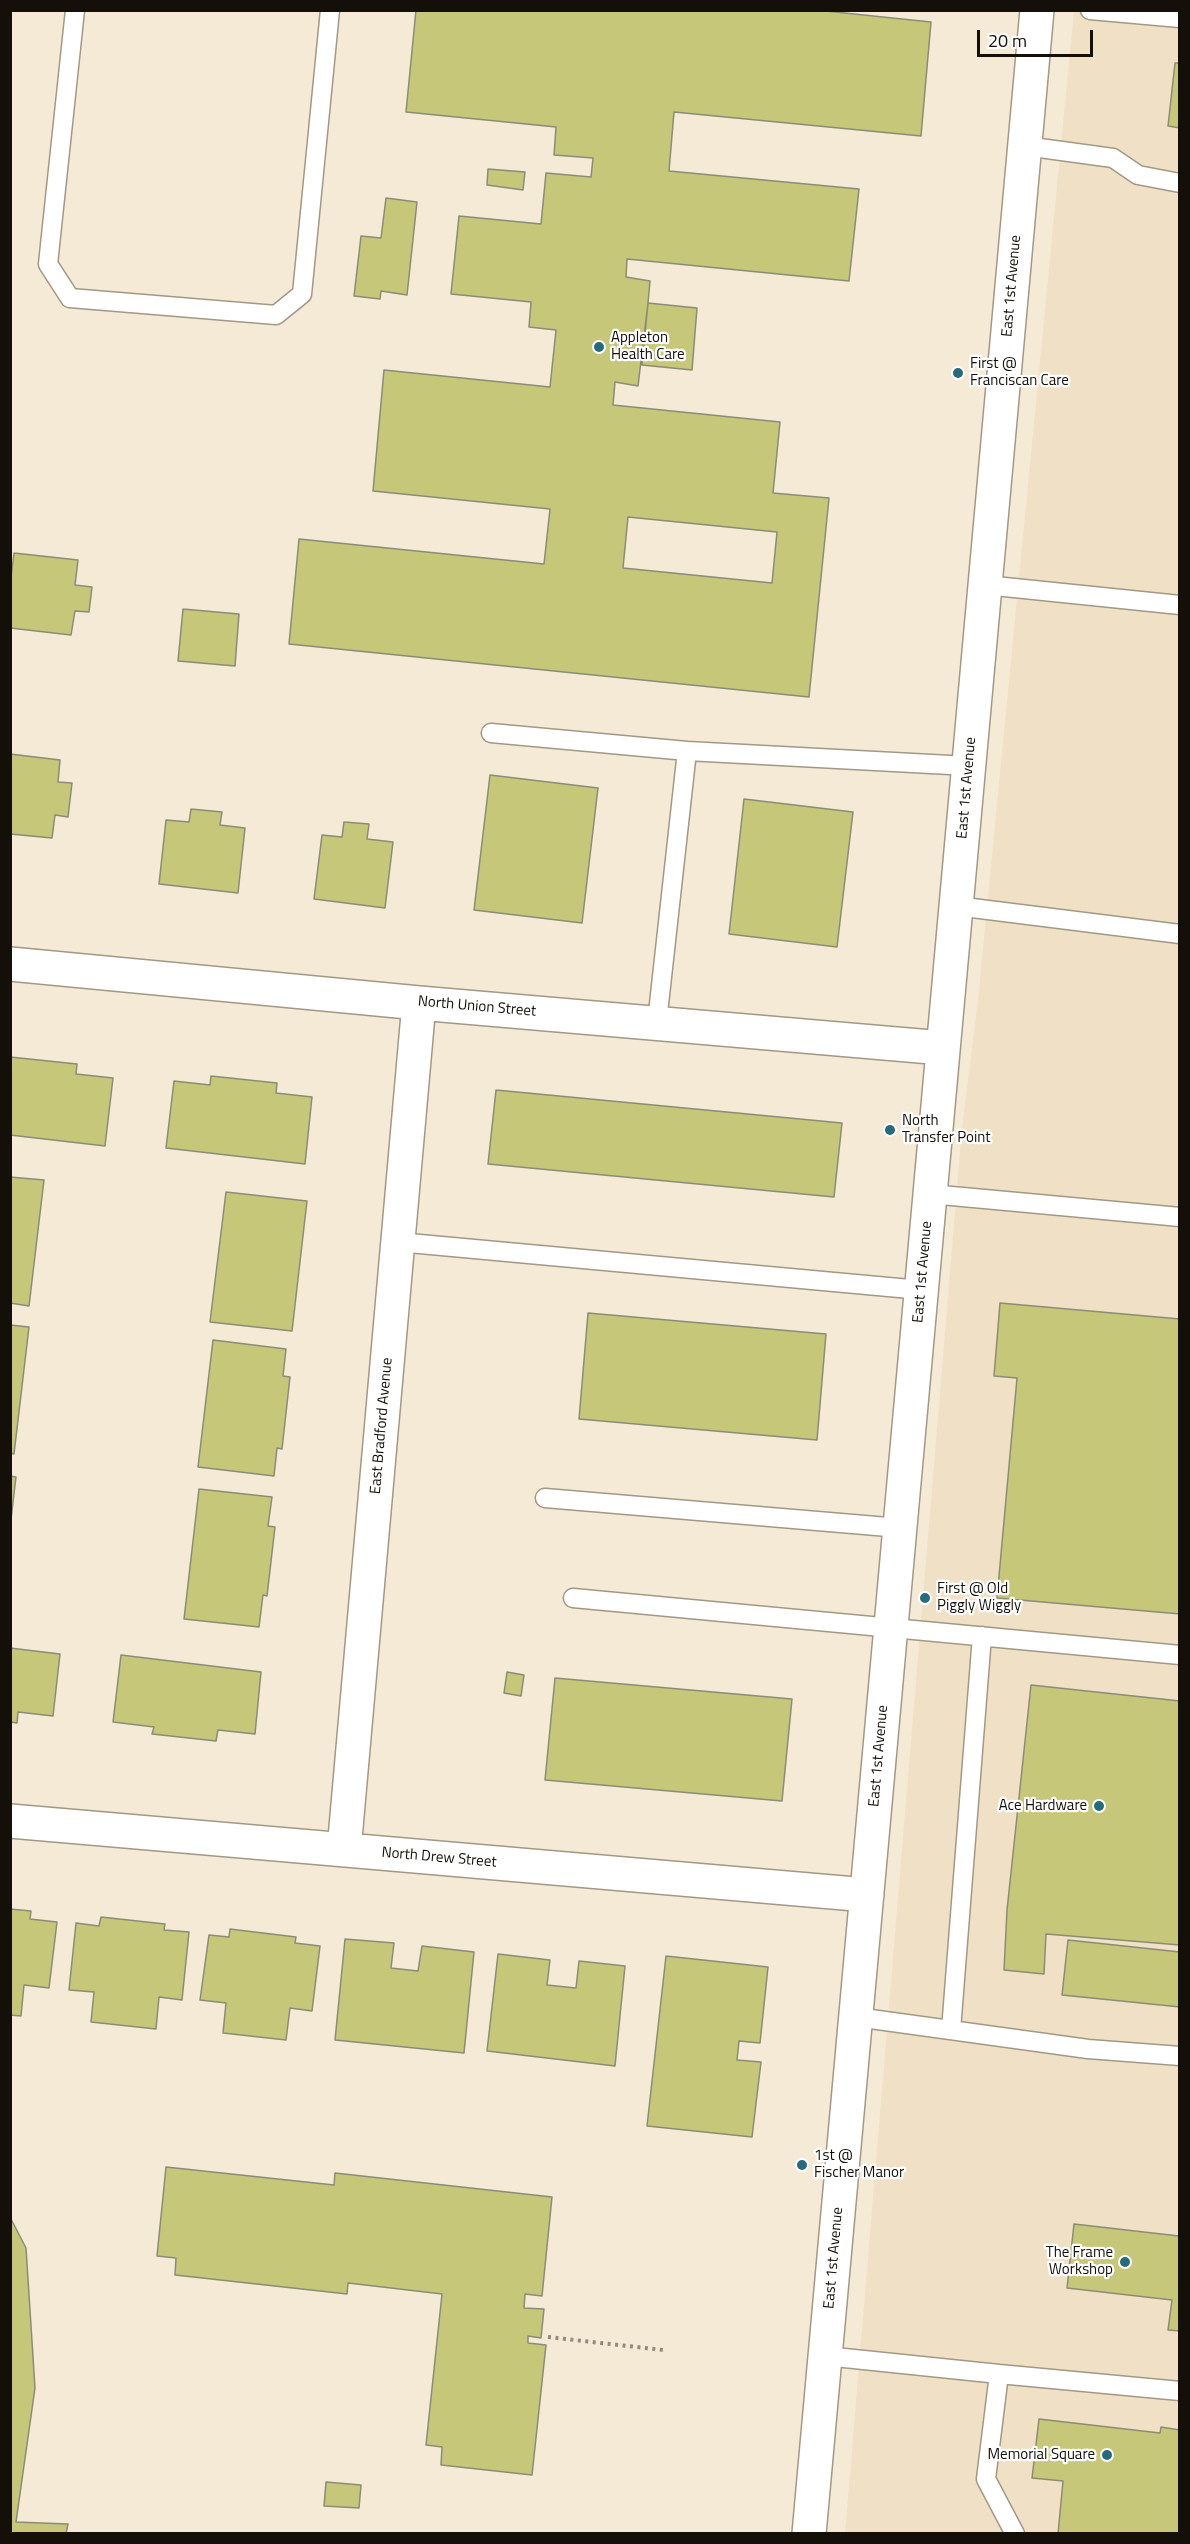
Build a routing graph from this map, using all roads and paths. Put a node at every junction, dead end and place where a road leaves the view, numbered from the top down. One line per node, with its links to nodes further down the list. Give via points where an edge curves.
1 (75, 10): 2 (lane, via 48,264 70,298 276,315 302,294)
2 (330, 10)
3 (1037, 10): 6 (street, East 1st Avenue)
4 (1090, 10): 5 (lane)
5 (1179, 18)
6 (1025, 146): 7 (lane, via 1113,158 1138,174); 8 (street, East 1st Avenue)
7 (1179, 183)
8 (985, 585): 9 (lane); 12 (street, East 1st Avenue)
9 (1179, 605)
10 (490, 733): 11 (lane)
11 (687, 751): 12 (lane); 17 (lane)
12 (969, 766): 13 (street, East 1st Avenue)
13 (956, 906): 14 (lane); 18 (street, East 1st Avenue)
14 (1179, 934)
15 (10, 964): 16 (street, North Union Street)
16 (419, 1003): 17 (street, North Union Street); 21 (street, East Bradford Avenue)
17 (657, 1022): 18 (street, North Union Street)
18 (943, 1048): 19 (street, East 1st Avenue)
19 (930, 1194): 20 (lane); 22 (street, East 1st Avenue)
20 (1179, 1217)
21 (398, 1242): 22 (lane); 30 (street, East Bradford Avenue)
22 (921, 1290): 24 (street, East 1st Avenue)
23 (545, 1498): 24 (lane)
24 (900, 1528): 26 (street, East 1st Avenue)
25 (573, 1598): 26 (lane)
26 (891, 1627): 27 (lane); 31 (street, East 1st Avenue)
27 (982, 1636): 28 (lane); 33 (lane)
28 (1179, 1655)
29 (10, 1821): 30 (street, North Drew Street)
30 (344, 1850): 31 (street, North Drew Street)
31 (867, 1895): 32 (street, East 1st Avenue)
32 (856, 2017): 33 (lane); 37 (street, East 1st Avenue)
33 (951, 2030): 34 (lane, via 1088,2049)
34 (1179, 2056)
35 (548, 2337): 36 (path)
36 (663, 2350)
37 (825, 2356): 38 (lane); 40 (street, East 1st Avenue)
38 (999, 2374): 39 (lane); 41 (lane, via 986,2479)
39 (1179, 2391)
40 (809, 2534)
41 (1015, 2534)

